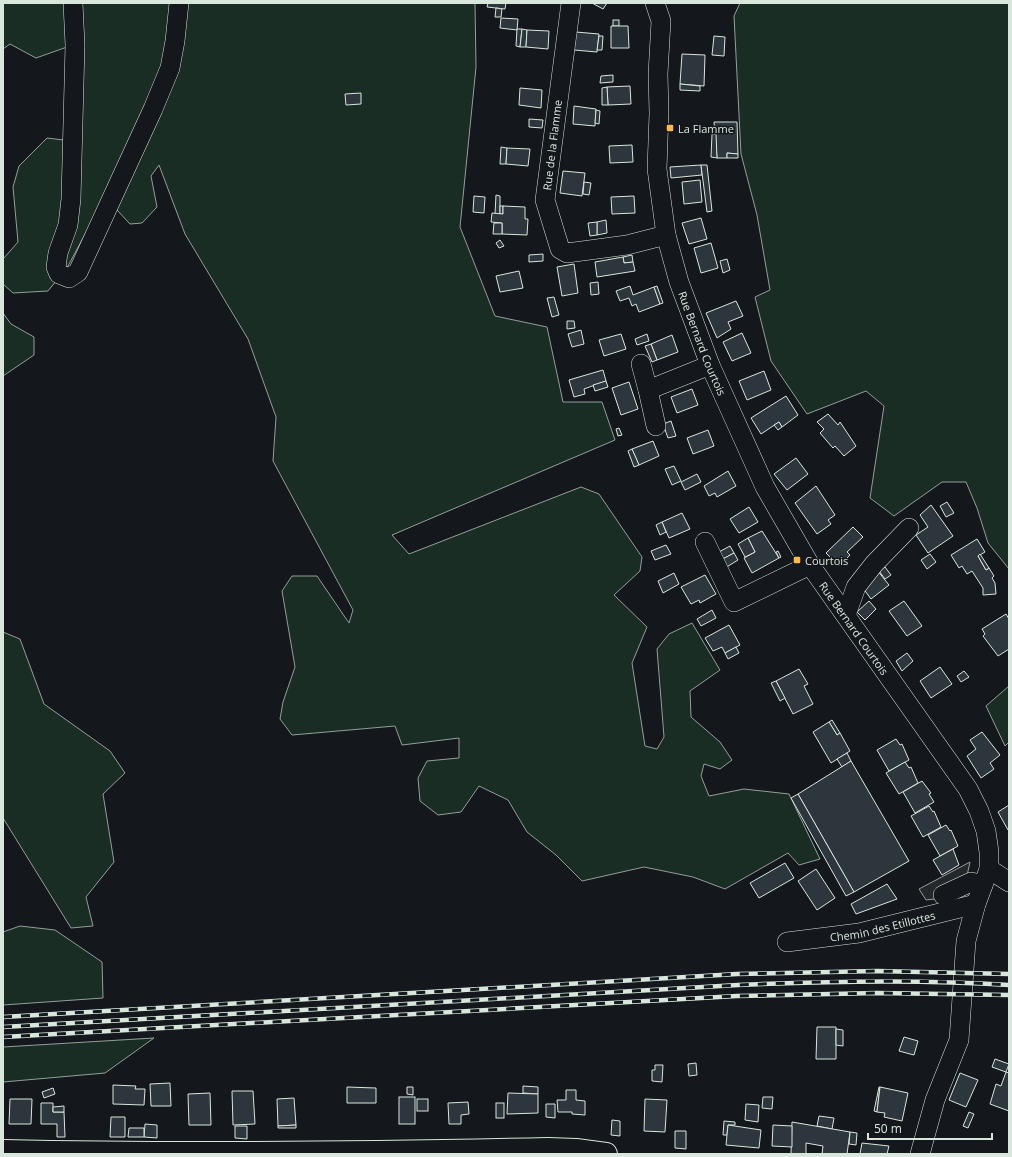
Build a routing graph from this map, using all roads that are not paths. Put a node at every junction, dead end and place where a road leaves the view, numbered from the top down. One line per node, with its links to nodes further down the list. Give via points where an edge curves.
1 (73, 3): 2 (street, via 75,45 71,199 68,225 56,266 59,274 69,278 78,272 167,74 175,40)
2 (179, 3)
3 (571, 3): 5 (street, Rue de la Flamme, via 545,200 560,249 567,253 627,245)
4 (658, 4): 5 (street, Rue Bernard Courtois, via 661,21 657,169)
5 (666, 235): 7 (street, Rue Bernard Courtois, via 679,282)
6 (641, 364): 8 (street)
7 (710, 365): 8 (street); 12 (street, Rue Bernard Courtois, via 765,487)
8 (648, 390): 9 (street)
9 (656, 426)
10 (909, 528): 13 (street, via 856,587)
11 (705, 542): 12 (street, via 734,602)
12 (810, 565): 13 (street, Rue Bernard Courtois)
13 (846, 614): 14 (street, Rue Bernard Courtois, via 968,789 986,831 989,852)
14 (986, 877): 15 (street); 16 (street); 17 (street, Rue Bernard Courtois)
15 (1009, 882)
16 (943, 895)
17 (976, 904): 18 (street, Chemin des Etillottes, via 859,933); 21 (street, Rue Bernard Courtois, via 966,941 959,1040 935,1100)
18 (787, 942)
19 (3, 1151): 20 (main road, via 307,1154 548,1149)
20 (606, 1154)
21 (920, 1154)

